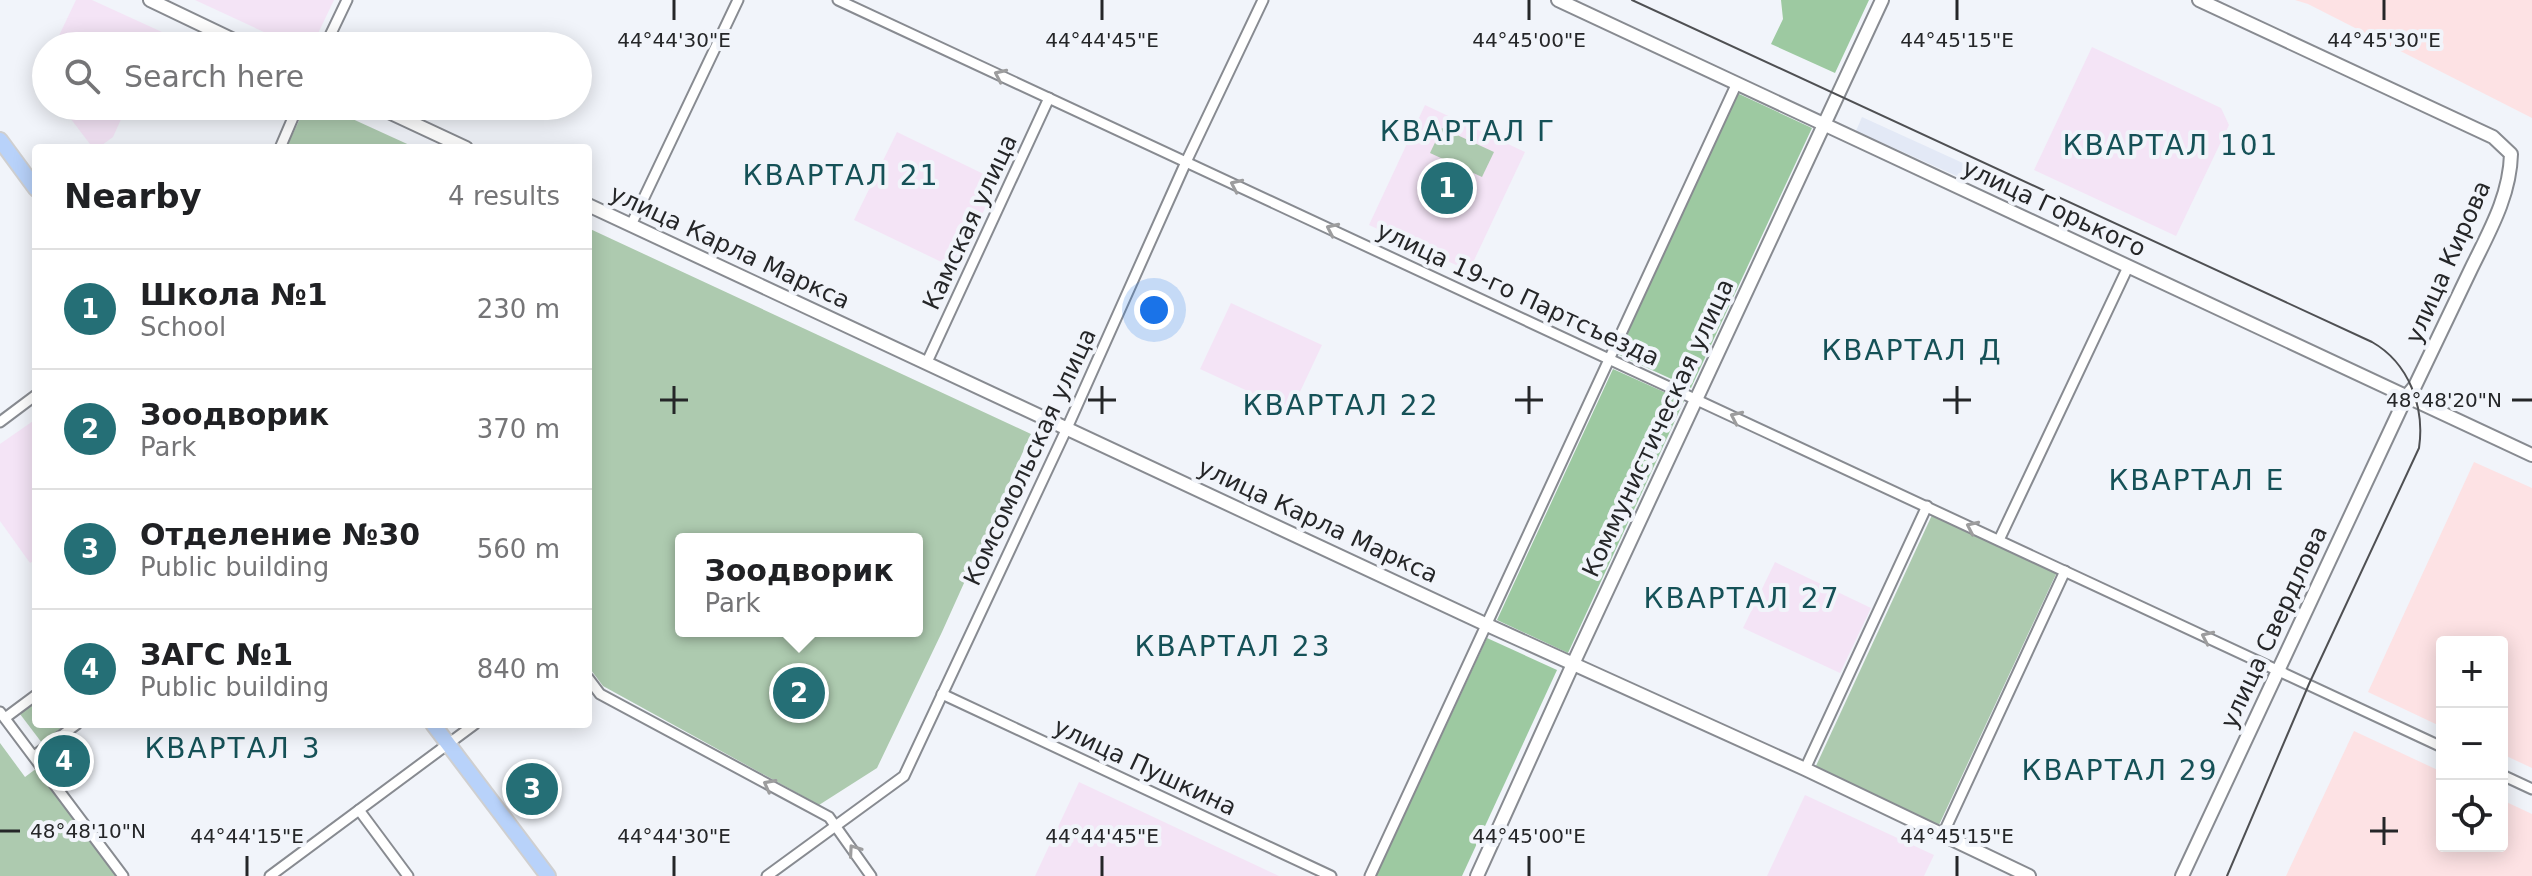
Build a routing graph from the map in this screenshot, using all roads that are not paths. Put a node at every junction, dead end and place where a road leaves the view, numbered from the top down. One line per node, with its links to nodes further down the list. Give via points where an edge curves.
1 (150, 0): 9 (street)
2 (347, 0): 11 (street)
3 (738, 0): 23 (street)
4 (838, 0): 13 (street, улица 19-го Партсъезда, one-way to 4)
5 (1263, 0): 20 (street, Комсомольская улица)
6 (1558, 0): 12 (street, улица Горького)
7 (1882, 0): 16 (street, Коммунистическая улица)
8 (2199, 0): 27 (street, улица Кирова, via 2493,137 2511,154 2505,195)
9 (176, 6): 10 (street)
10 (222, 32)
11 (332, 32)
12 (1737, 83): 16 (street, улица Горького); 25 (street)
13 (1049, 98): 20 (street, улица 19-го Партсъезда); 26 (street, Камская улица)
14 (292, 120): 18 (street)
15 (406, 120): 19 (street)
16 (1825, 125): 24 (street, улица Горького); 29 (street, Коммунистическая улица)
17 (0, 140): 21 (main road)
18 (282, 144)
19 (457, 144)
20 (1186, 162): 25 (street, улица 19-го Партсъезда, one-way to 20); 31 (street, Комсомольская улица)
21 (32, 184)
22 (592, 207): 23 (street, улица Карла Маркса)
23 (631, 225): 26 (street, улица Карла Маркса)
24 (2128, 267): 27 (street, улица Горького); 34 (street)
25 (1608, 358): 29 (street, улица 19-го Партсъезда); 36 (street)
26 (927, 362): 31 (street, улица Карла Маркса)
27 (2406, 397): 32 (street, улица Горького); 38 (street, улица Свердлова)
28 (32, 398): 30 (street)
29 (1696, 398): 33 (street, улица 19-го Партсъезда, one-way to 29); 37 (street, Коммунистическая улица)
30 (0, 422)
31 (1067, 428): 36 (street, улица Карла Маркса); 40 (street, Комсомольская улица)
32 (2532, 455)
33 (1927, 506): 34 (street, улица 19-го Партсъезда, one-way to 33); 49 (street)
34 (1999, 540): 35 (street, улица 19-го Партсъезда)
35 (2065, 571): 38 (street, улица 19-го Партсъезда, one-way to 35); 54 (street)
36 (1485, 624): 37 (street, улица Карла Маркса); 62 (street)
37 (1573, 664): 49 (street, улица Карла Маркса); 63 (street, Коммунистическая улица)
38 (2278, 670): 47 (street, улица 19-го Партсъезда); 65 (street, улица Свердлова)
39 (592, 683): 53 (street, one-way to 39, via 600,694)
40 (942, 694): 53 (street, Комсомольская улица, via 904,776); 61 (street, улица Пушкина)
41 (32, 697): 42 (street)
42 (2, 715): 48 (street)
43 (72, 728): 48 (street)
44 (436, 728): 46 (main road)
45 (469, 728): 46 (street)
46 (447, 744): 52 (street); 58 (main road)
47 (2436, 744)
48 (34, 756): 55 (street)
49 (1805, 769): 54 (street, улица Карла Маркса)
50 (2508, 778): 51 (street)
51 (2532, 789)
52 (359, 810): 56 (street); 57 (street)
53 (836, 825): 59 (street, Комсомольская улица); 60 (street, one-way to 53)
54 (1943, 834): 64 (street, улица Карла Маркса)
55 (123, 876)
56 (270, 876)
57 (408, 876)
58 (548, 876)
59 (767, 876)
60 (871, 876)
61 (1331, 876)
62 (1370, 876)
63 (1477, 876)
64 (2029, 876)
65 (2182, 876)

